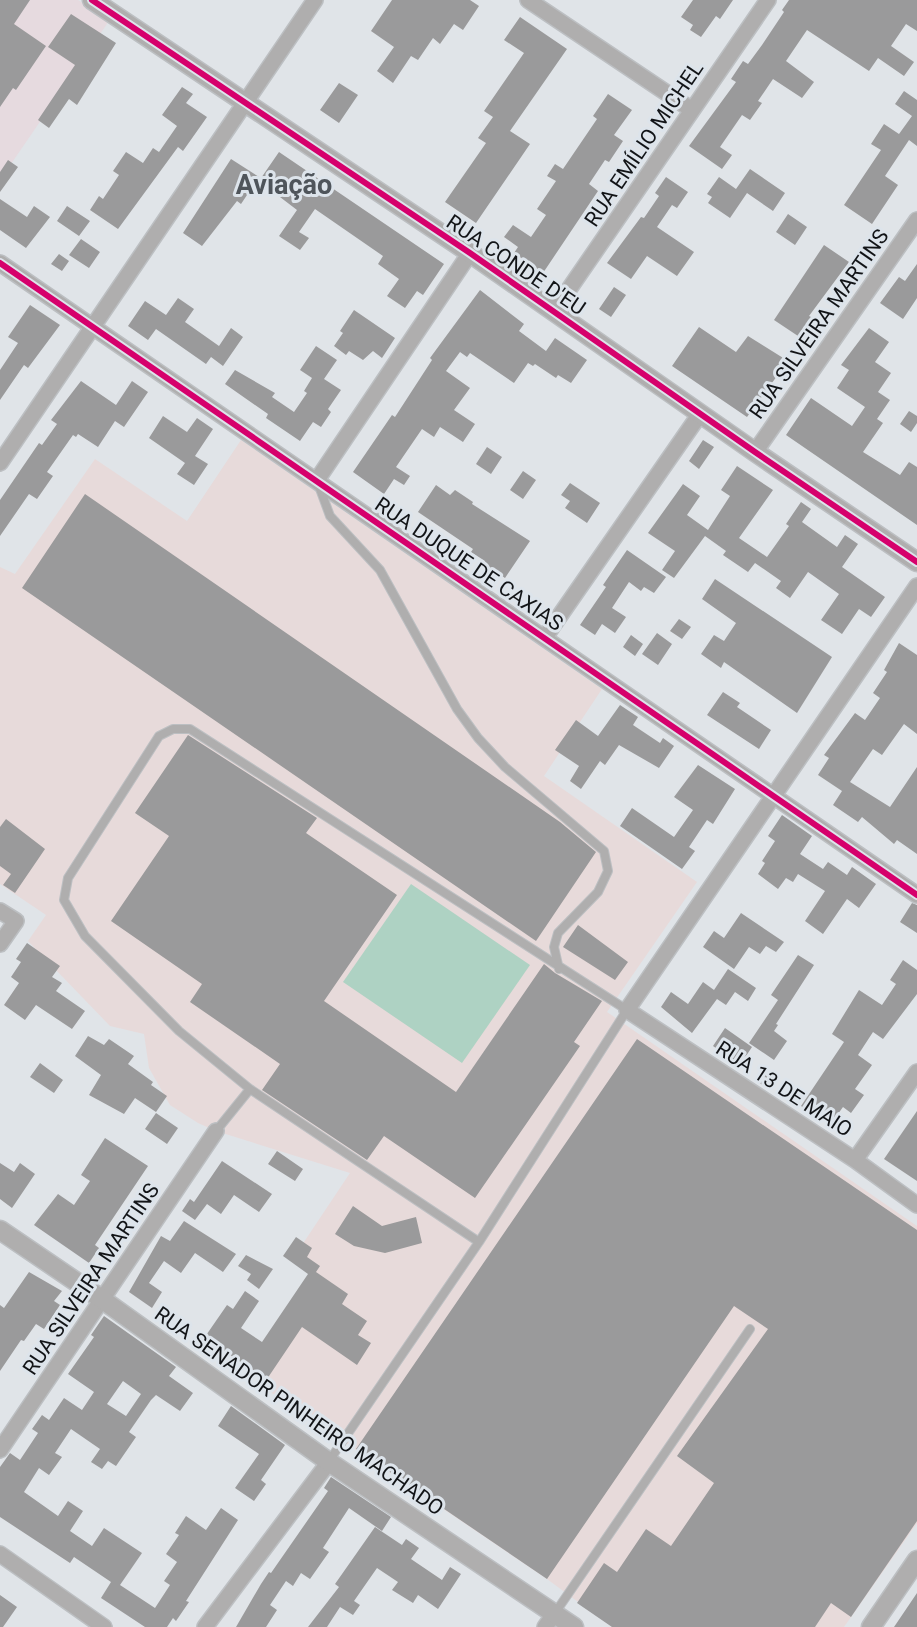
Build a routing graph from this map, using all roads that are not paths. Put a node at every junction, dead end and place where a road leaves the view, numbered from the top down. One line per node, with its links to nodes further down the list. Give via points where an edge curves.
1 (92, 0): 5 (street, RUA CONDE D'EU)
2 (315, 0): 5 (street)
3 (528, 0): 6 (street)
4 (768, 0): 6 (street, RUA EMÍLIO MICHEL)
5 (245, 102): 8 (street, RUA CONDE D'EU); 11 (street)
6 (692, 110): 10 (street, RUA EMÍLIO MICHEL)
7 (917, 220): 13 (street, RUA SILVEIRA MARTINS)
8 (470, 253): 10 (street, RUA CONDE D'EU); 15 (street)
9 (0, 263): 11 (street, RUA DUQUE DE CAXIAS)
10 (554, 311): 12 (street, RUA CONDE D'EU)
11 (92, 327): 14 (street); 15 (street, RUA DUQUE DE CAXIAS)
12 (700, 414): 13 (street, RUA CONDE D'EU); 18 (street)
13 (755, 453): 16 (street, RUA CONDE D'EU)
14 (0, 464)
15 (317, 480): 18 (street, RUA DUQUE DE CAXIAS); 23 (lane, via 326,510 380,570 457,709 478,738 505,767 604,852 608,871 598,892 558,933 554,947)
16 (917, 562)
17 (917, 586): 19 (street)
18 (545, 637): 19 (street, RUA DUQUE DE CAXIAS)
19 (772, 795): 20 (street, RUA DUQUE DE CAXIAS); 24 (street)
20 (917, 895)
21 (0, 910): 22 (street, via 16,921)
22 (0, 944)
23 (559, 969): 24 (lane); 26 (lane, via 190,729 173,729 159,736 68,878 64,900 85,936 179,1031)
24 (627, 1011): 28 (street, RUA 13 DE MAIO); 31 (lane)
25 (917, 1072): 28 (street)
26 (250, 1089): 27 (lane); 31 (lane)
27 (216, 1131): 32 (street, RUA SILVEIRA MARTINS)
28 (855, 1160): 29 (street, RUA 13 DE MAIO)
29 (917, 1205)
30 (0, 1230): 32 (street, RUA SENADOR PINHEIRO MACHADO)
31 (479, 1242): 35 (lane)
32 (103, 1299): 34 (street, RUA SILVEIRA MARTINS); 35 (street, RUA SENADOR PINHEIRO MACHADO)
33 (750, 1329): 38 (lane)
34 (0, 1450)
35 (329, 1462): 38 (street, RUA SENADOR PINHEIRO MACHADO); 40 (street)
36 (0, 1554): 39 (street)
37 (917, 1560): 42 (street)
38 (549, 1620): 41 (street, RUA SENADOR PINHEIRO MACHADO)
39 (104, 1627)
40 (205, 1627)
41 (574, 1627)
42 (872, 1627)

